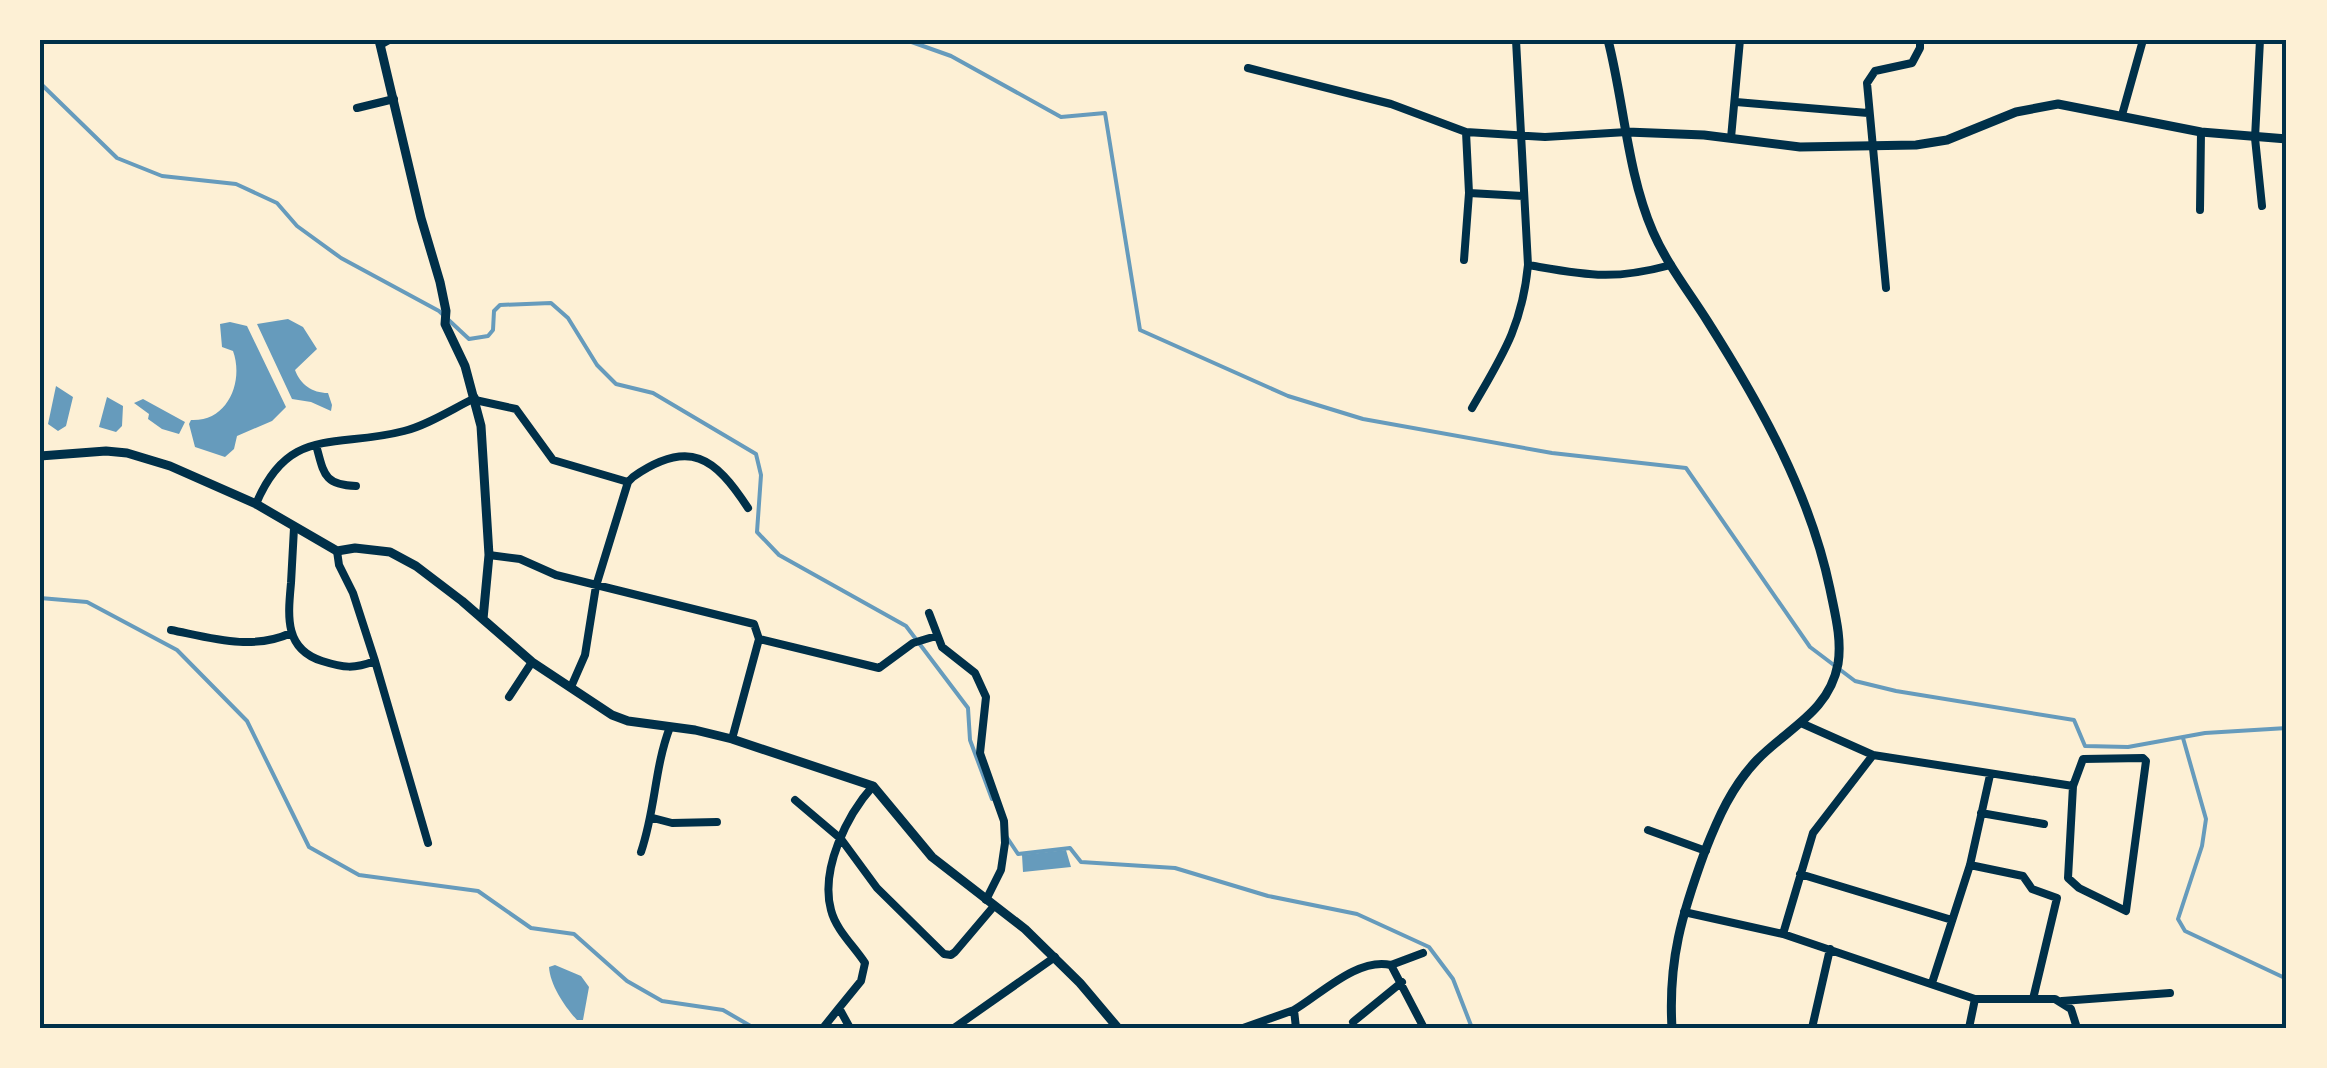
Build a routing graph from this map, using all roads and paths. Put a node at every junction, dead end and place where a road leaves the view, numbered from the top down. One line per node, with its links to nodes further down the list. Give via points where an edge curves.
1 (1516, 40): 17 (street)
2 (1608, 40): 15 (street)
3 (1740, 40): 10 (street)
4 (1920, 40): 12 (street, via 1912,63 1869,76)
5 (2142, 40): 13 (street)
6 (2260, 40): 19 (street)
7 (382, 42): 9 (street)
8 (1248, 68): 14 (street, via 1391,104)
9 (394, 99): 11 (street); 30 (street, via 446,324)
10 (1736, 102): 12 (street); 18 (street)
11 (356, 108)
12 (1868, 114): 21 (street)
13 (2122, 114): 16 (street); 21 (street, via 2046,105 1947,140)
14 (1466, 132): 17 (street); 22 (street)
15 (1627, 132): 17 (street); 18 (street); 28 (street, via 1648,220)
16 (2201, 132): 19 (street); 25 (street)
17 (1520, 136): 23 (street)
18 (1731, 138): 21 (street, via 1778,146)
19 (2255, 138): 20 (street); 24 (street)
20 (2287, 139)
21 (1871, 146): 29 (street)
22 (1468, 193): 23 (street); 26 (street)
23 (1523, 196): 27 (street)
24 (2262, 206)
25 (2200, 210)
26 (1464, 260)
27 (1528, 266): 28 (street, via 1611,278); 31 (street, via 1518,325)
28 (1671, 266): 52 (street, via 1794,477 1818,543 1838,659 1824,701)
29 (1886, 288)
30 (475, 399): 32 (street, via 408,431); 34 (street, via 516,409 553,460); 40 (street)
31 (1472, 408)
32 (316, 444): 35 (street, via 325,476); 36 (street, via 291,452 278,465)
33 (40, 456): 36 (street, via 118,451)
34 (628, 482): 37 (street, via 657,463 695,456 722,471); 41 (street)
35 (356, 486)
36 (256, 504): 38 (street)
37 (748, 508)
38 (294, 528): 39 (street); 45 (street)
39 (338, 551): 43 (street, via 377,550 406,559); 48 (street)
40 (489, 555): 41 (street); 43 (street)
41 (596, 586): 47 (street, via 749,622); 50 (street, via 585,655)
42 (929, 614): 46 (street)
43 (483, 619): 49 (street)
44 (171, 630): 45 (street, via 248,643)
45 (291, 634): 48 (street, via 308,655 342,668)
46 (936, 636): 47 (street, via 879,668); 71 (street, via 975,673 986,697 980,753 1005,843)
47 (759, 639): 54 (street)
48 (375, 661): 66 (street)
49 (532, 662): 50 (street); 51 (street)
50 (572, 687): 53 (street, via 628,721)
51 (509, 697)
52 (1801, 723): 55 (street); 67 (street, via 1743,777)
53 (670, 727): 54 (street); 61 (street)
54 (732, 739): 57 (street)
55 (1874, 755): 56 (street); 70 (street, via 1813,833)
56 (1990, 775): 58 (street); 60 (street)
57 (873, 786): 65 (street, via 854,807); 71 (street, via 932,857)
58 (2073, 786): 58 (street, via 2068,878 2126,911 2146,761 2083,759)
59 (795, 800): 65 (street)
60 (1981, 813): 63 (street); 69 (street)
61 (653, 818): 62 (street); 68 (street)
62 (717, 822)
63 (2044, 824)
64 (1648, 830): 67 (street)
65 (840, 839): 71 (street, via 877,888 944,954 955,952); 85 (street, via 829,886 831,910 865,963)
66 (428, 843)
67 (1706, 851): 72 (street)
68 (641, 852)
69 (1970, 866): 73 (street); 82 (street, via 2023,876 2032,889 2056,898)
70 (1800, 874): 73 (street); 74 (street)
71 (990, 903): 77 (street)
72 (1684, 912): 74 (street); 95 (street, via 1672,973)
73 (1952, 920): 80 (street)
74 (1784, 934): 75 (street)
75 (1830, 949): 80 (street); 96 (street)
76 (1424, 953): 78 (street)
77 (1055, 957): 90 (street); 91 (street)
78 (1391, 965): 79 (street); 86 (street, via 1370,964)
79 (1402, 982): 87 (street); 94 (street)
80 (1932, 984): 83 (street)
81 (2170, 993): 84 (street)
82 (2034, 998): 83 (street); 84 (street)
83 (1975, 999): 97 (street)
84 (2062, 1001): 98 (street)
85 (839, 1008): 88 (street); 89 (street)
86 (1294, 1010): 92 (street); 93 (street)
87 (1353, 1022)
88 (823, 1028)
89 (850, 1028)
90 (954, 1028)
91 (1118, 1028)
92 (1242, 1028)
93 (1296, 1028)
94 (1424, 1028)
95 (1672, 1028)
96 (1812, 1028)
97 (1968, 1028)
98 (2077, 1028)

